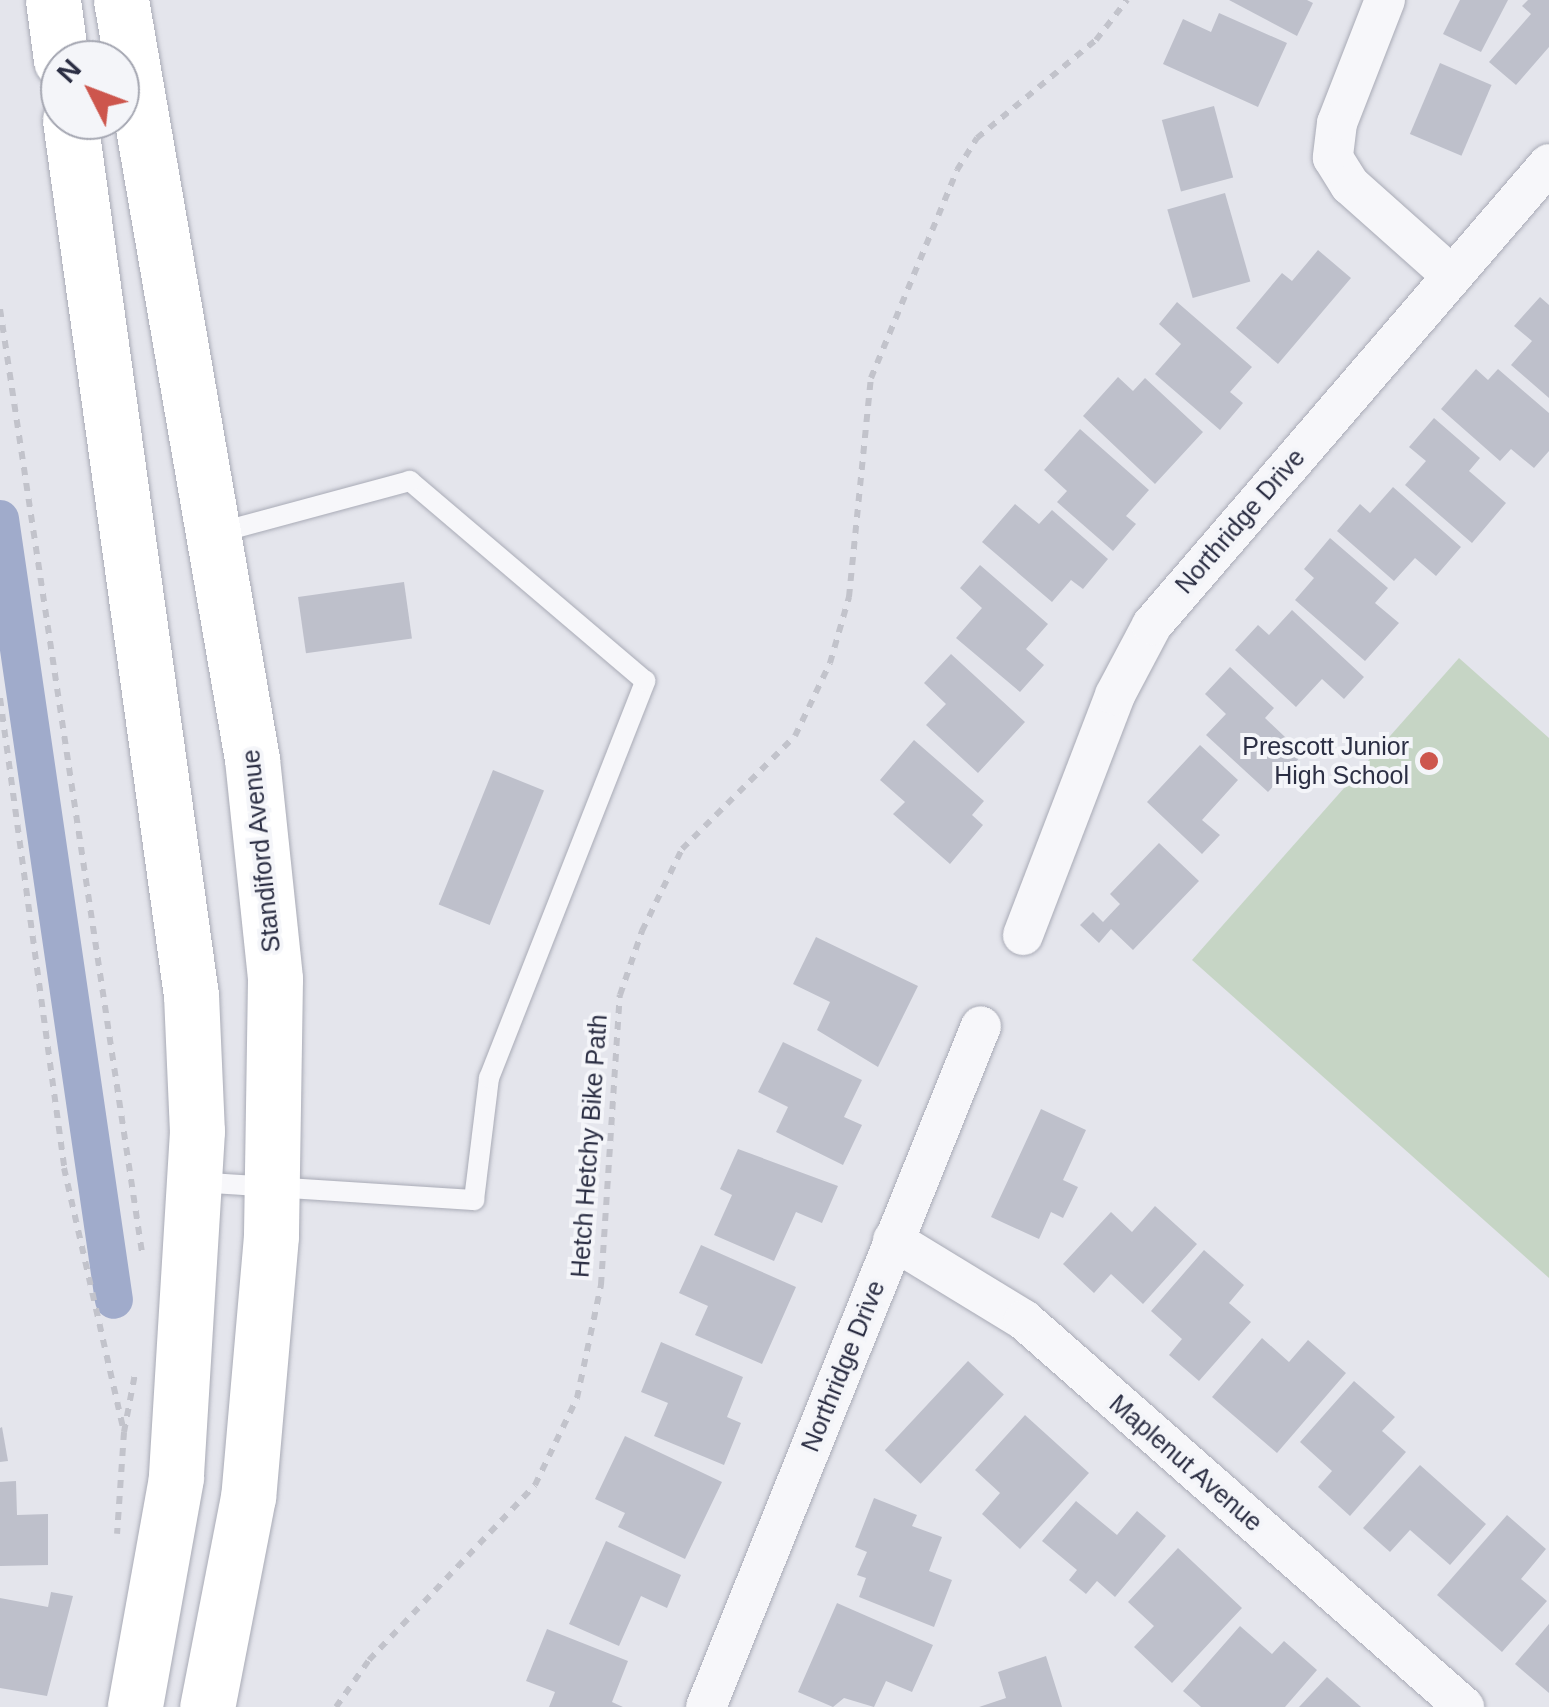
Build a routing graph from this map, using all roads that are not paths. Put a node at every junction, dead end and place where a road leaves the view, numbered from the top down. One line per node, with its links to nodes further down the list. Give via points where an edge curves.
1 (53, 0): 4 (main road)
2 (121, 0): 8 (main road, Standiford Avenue)
3 (1385, 0): 7 (street, via 1338,123 1333,158 1350,185)
4 (58, 40)
5 (73, 140): 11 (main road, via 190,995)
6 (1549, 164): 7 (street, Northridge Drive)
7 (1452, 276): 9 (street, Northridge Drive, via 1152,625 1114,695)
8 (212, 534): 12 (main road, Standiford Avenue, via 267,868 275,978); 12 (lane, via 410,481 645,681 489,1078 474,1200)
9 (1023, 935)
10 (981, 1026): 13 (street, Northridge Drive)
11 (194, 1182): 12 (lane); 14 (main road, via 176,1478)
12 (273, 1188): 15 (main road, Standiford Avenue, via 248,1497)
13 (893, 1240): 16 (street, Northridge Drive); 17 (street, Maplenut Avenue, via 1024,1320)
14 (135, 1707)
15 (207, 1707)
16 (706, 1707)
17 (1464, 1707)

